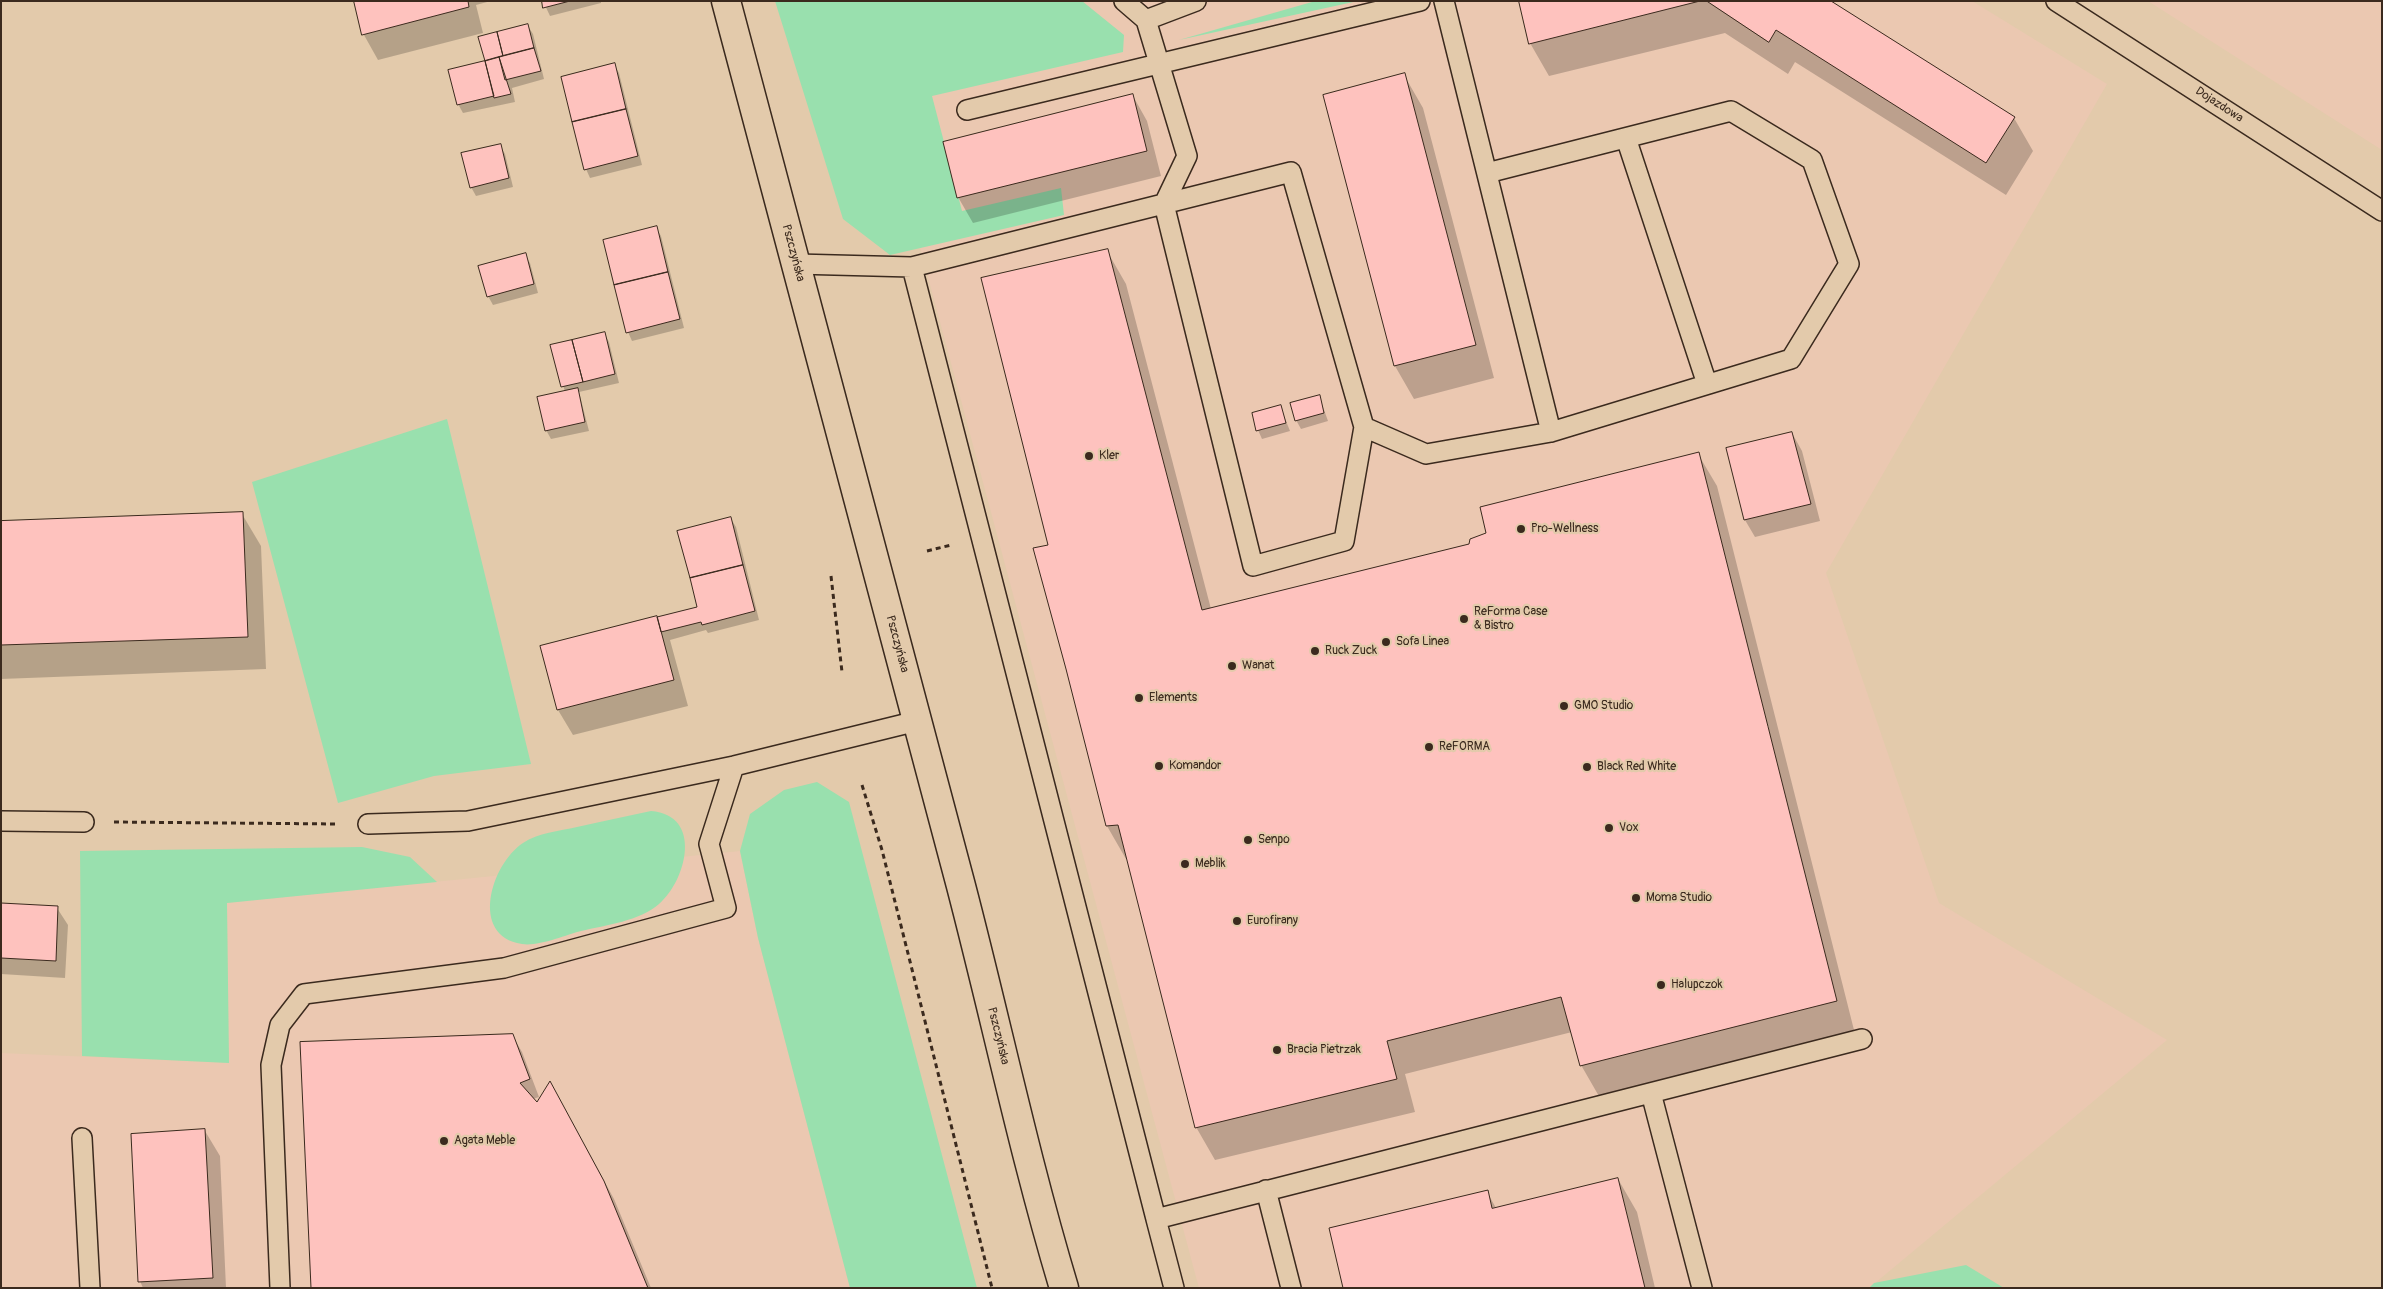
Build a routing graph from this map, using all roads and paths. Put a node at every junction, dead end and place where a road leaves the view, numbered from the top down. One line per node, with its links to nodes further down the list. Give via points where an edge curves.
1 (726, 1): 14 (main road, Pszczyńska)
2 (1124, 1): 7 (lane)
3 (1196, 1): 7 (lane)
4 (1420, 1): 8 (lane)
5 (1444, 1): 11 (lane)
6 (2056, 1): 13 (lane, Dojazdowa)
7 (1146, 20): 8 (lane)
8 (1160, 65): 9 (lane); 12 (lane, via 1187,156)
9 (967, 110)
10 (1626, 138): 11 (lane); 16 (lane); 16 (lane, via 1731,111 1812,160 1849,264 1791,359)
11 (1486, 173): 18 (lane)
12 (1164, 204): 15 (lane); 17 (lane, via 1291,172); 17 (lane, via 1252,566 1344,541)
13 (2382, 212)
14 (796, 264): 15 (lane); 21 (main road, Pszczyńska)
15 (912, 267): 31 (lane)
16 (1707, 384): 18 (lane)
17 (1364, 427): 18 (lane, via 1426,454)
18 (1551, 432)
19 (832, 576): 20 (path)
20 (842, 672)
21 (917, 721): 22 (lane); 35 (main road, Pszczyńska)
22 (734, 766): 26 (lane, via 468,821); 33 (lane, via 709,844 726,908 504,968 304,994 280,1025 271,1065)
23 (862, 785): 34 (path, via 882,850)
24 (1, 821): 25 (lane)
25 (84, 822): 26 (path)
26 (368, 824)
27 (1862, 1039): 28 (lane)
28 (1651, 1093): 30 (lane); 38 (lane)
29 (82, 1138): 32 (lane)
30 (1266, 1190): 31 (lane); 37 (lane)
31 (1156, 1218): 36 (lane)
32 (90, 1288)
33 (280, 1288)
34 (992, 1288)
35 (1064, 1288)
36 (1174, 1288)
37 (1291, 1288)
38 (1702, 1288)

